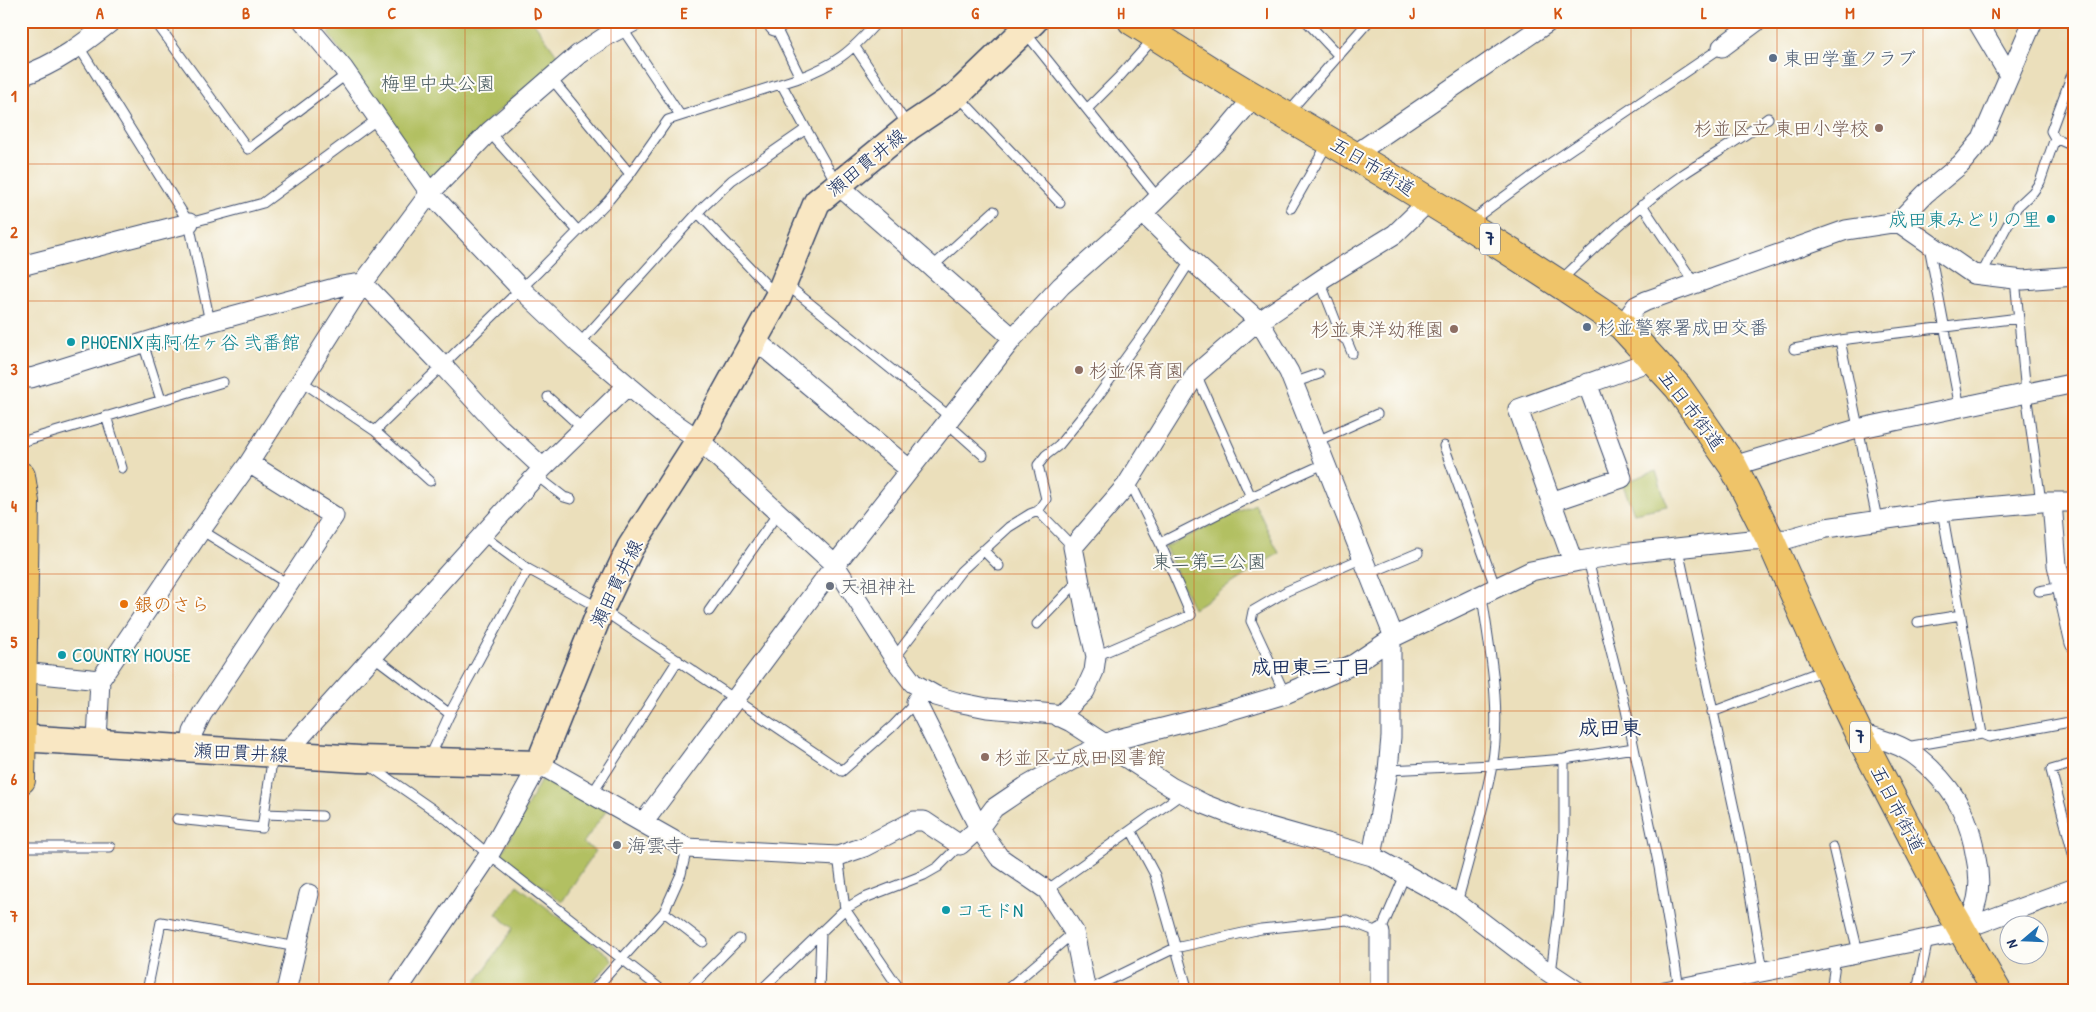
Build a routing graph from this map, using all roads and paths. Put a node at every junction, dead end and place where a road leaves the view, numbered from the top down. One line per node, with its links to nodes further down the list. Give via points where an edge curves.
1 (112, 21): 18 (street)
2 (155, 21): 23 (lane, via 248,149)
3 (303, 21): 23 (street)
4 (878, 21): 19 (lane)
5 (1132, 21): 17 (main road, 五日市街道 / 7)
6 (1306, 21): 21 (lane)
7 (1369, 21): 21 (lane)
8 (1550, 21): 42 (street)
9 (1977, 21): 24 (street)
10 (2033, 21): 24 (street)
11 (2067, 21): 16 (lane)
12 (1752, 22): 20 (street)
13 (776, 23): 27 (lane, via 798,73)
14 (616, 26): 26 (street); 33 (lane)
15 (1029, 26): 29 (main road, 瀬田貫井線); 31 (lane)
16 (2075, 26)
17 (1156, 36): 30 (main road, 五日市街道 / 7); 31 (lane)
18 (79, 47): 25 (street, via 42,69); 55 (lane)
19 (855, 47): 27 (lane, via 828,66); 36 (lane)
20 (1722, 47): 56 (lane, via 1549,164)
21 (1339, 56): 32 (lane)
22 (2075, 66): 39 (lane, via 2051,131)
23 (347, 74): 34 (street)
24 (2009, 75): 54 (street, via 1982,139 1961,164 1924,194)
25 (21, 76)
26 (551, 78): 38 (street); 43 (lane)
27 (796, 79): 28 (lane)
28 (782, 85): 33 (lane); 37 (lane)
29 (957, 95): 36 (main road, 瀬田貫井線); 48 (lane)
30 (1254, 97): 32 (main road, 五日市街道 / 7); 46 (street, via 1217,141)
31 (1088, 108): 46 (lane)
32 (1287, 114): 40 (main road, 五日市街道 / 7)
33 (680, 115): 43 (lane, via 662,126)
34 (379, 118): 45 (street); 55 (lane, via 263,203)
35 (1768, 118): 49 (lane)
36 (909, 128): 44 (main road, 瀬田貫井線)
37 (806, 129): 44 (lane); 52 (lane, via 732,180)
38 (489, 132): 45 (street); 57 (lane)
39 (2055, 138): 41 (lane); 62 (lane, via 2040,182 2017,207)
40 (1330, 140): 42 (main road, 五日市街道 / 7); 50 (lane)
41 (2075, 146)
42 (1354, 155): 47 (main road, 五日市街道 / 7)
43 (630, 174): 57 (lane)
44 (837, 184): 61 (street); 70 (main road, 瀬田貫井線, via 817,202)
45 (430, 193): 67 (street); 69 (street)
46 (1158, 198): 53 (street)
47 (1430, 200): 56 (main road, 五日市街道 / 7); 65 (street, via 1395,234)
48 (1060, 203)
49 (1642, 205): 66 (lane); 68 (lane)
50 (1290, 208)
51 (994, 211): 61 (lane)
52 (698, 213): 70 (lane); 80 (lane)
53 (1143, 213): 59 (street); 77 (street, via 1061,286)
54 (1898, 222): 58 (street); 68 (street, via 1846,230)
55 (189, 223): 60 (street); 73 (lane)
56 (1466, 225): 66 (main road, 五日市街道 / 7)
57 (578, 230): 69 (lane)
58 (1929, 243): 62 (street, via 1973,274); 75 (lane)
59 (1191, 260): 72 (street); 123 (lane, via 1093,403 1038,466 1046,499)
60 (21, 266)
61 (931, 268): 77 (street)
62 (1981, 275): 64 (street)
63 (2075, 276): 64 (street)
64 (2015, 279): 71 (lane)
65 (1320, 281): 72 (street); 82 (lane, via 1342,337)
66 (1558, 282): 74 (main road, 五日市街道 / 7)
67 (363, 283): 73 (street); 84 (street); 88 (street)
68 (1696, 285): 74 (street, via 1636,306)
69 (520, 288): 80 (street); 84 (lane)
70 (781, 289): 76 (main road, 瀬田貫井線); 100 (lane)
71 (2018, 318): 75 (lane); 94 (lane)
72 (1260, 321): 85 (street); 90 (street)
73 (210, 322): 79 (street)
74 (1622, 326): 83 (main road, 五日市街道 / 7)
75 (1945, 328): 78 (lane); 97 (lane)
76 (754, 338): 104 (main road, 瀬田貫井線); 113 (street)
77 (1013, 338): 100 (street)
78 (1840, 340): 81 (lane); 101 (lane)
79 (143, 343): 87 (street, via 31,378); 96 (lane)
80 (579, 344): 93 (street)
81 (1794, 348)
82 (1352, 353)
83 (1653, 360): 91 (street); 111 (main road, 五日市街道 / 7, via 1678,387)
84 (443, 366): 103 (lane); 114 (street)
85 (1196, 374): 116 (street); 118 (lane)
86 (1319, 374): 90 (lane)
87 (21, 377)
88 (301, 381): 103 (lane); 109 (street)
89 (223, 382): 96 (lane)
90 (1293, 383): 106 (street)
91 (1588, 383): 120 (street, via 1518,409); 120 (street, via 1622,478)
92 (2075, 383): 94 (street)
93 (628, 385): 102 (street); 104 (street)
94 (2026, 393): 97 (street); 121 (lane)
95 (548, 398): 102 (lane)
96 (161, 400): 99 (lane)
97 (1960, 408): 101 (street)
98 (1377, 414): 106 (lane)
99 (106, 416): 105 (lane); 112 (lane)
100 (948, 419): 108 (lane); 113 (street)
101 (1857, 429): 111 (street); 126 (lane)
102 (584, 430): 114 (street)
103 (375, 431): 117 (lane)
104 (699, 440): 125 (street); 145 (main road, 瀬田貫井線, via 630,548)
105 (21, 442)
106 (1317, 442): 110 (street)
107 (1444, 446): 144 (lane)
108 (983, 455)
109 (249, 463): 127 (street); 141 (street, via 334,516)
110 (1326, 463): 118 (lane); 138 (street)
111 (1733, 466): 129 (main road, 五日市街道 / 7)
112 (122, 468)
113 (909, 469): 136 (street)
114 (540, 472): 119 (lane, via 564,497); 128 (street)
115 (21, 476): 157 (main road, via 25,502)
116 (1129, 480): 130 (lane); 131 (street)
117 (430, 481)
118 (1251, 497): 130 (lane)
119 (571, 499)
120 (1551, 502): 135 (street)
121 (2046, 502): 122 (street); 124 (street); 142 (street)
122 (2075, 502)
123 (1038, 511): 131 (lane); 133 (lane, via 1009,527)
124 (1942, 511): 126 (street); 147 (lane)
125 (778, 513): 136 (street); 146 (lane)
126 (1876, 519): 129 (street)
127 (201, 530): 141 (lane); 158 (street)
128 (482, 536): 139 (lane); 152 (street)
129 (1770, 539): 132 (street); 156 (main road, 五日市街道 / 7)
130 (1160, 543): 153 (lane, via 1190,615)
131 (1073, 547): 140 (street)
132 (1678, 549): 135 (street); 162 (lane)
133 (983, 550): 137 (lane); 154 (lane, via 961,571)
134 (1418, 552): 138 (lane)
135 (1580, 561): 144 (street, via 1531,571); 172 (lane, via 1626,710)
136 (835, 565): 154 (street); 161 (street)
137 (999, 566)
138 (1366, 566): 150 (street); 159 (lane, via 1287,591 1253,611 1251,621)
139 (528, 569): 145 (lane); 163 (lane)
140 (1079, 580): 149 (lane); 153 (street)
141 (288, 584): 173 (street, via 202,714 193,732)
142 (2062, 587): 143 (lane); 151 (street)
143 (2039, 591)
144 (1489, 592): 150 (street); 180 (lane, via 1495,684)
145 (602, 609): 155 (lane); 179 (main road, 瀬田貫井線)
146 (709, 611)
147 (1961, 615): 148 (lane); 166 (lane)
148 (1918, 622)
149 (1037, 624)
150 (1392, 638): 159 (street, via 1354,664); 181 (street)
151 (2075, 643)
152 (373, 656): 163 (lane); 174 (street)
153 (1096, 656): 164 (street, via 1094,671 1085,691)
154 (894, 658): 160 (street)
155 (678, 660): 161 (lane); 184 (lane)
156 (1827, 668): 162 (lane); 167 (main road, 五日市街道 / 7)
157 (22, 672): 158 (street); 168 (main road)
158 (100, 680): 169 (street)
159 (1285, 694): 170 (street)
160 (921, 696): 161 (lane, via 842,771); 164 (street); 189 (street)
161 (735, 699): 188 (street)
162 (1712, 712): 219 (lane, via 1742,846)
163 (450, 714): 177 (lane)
164 (1059, 717): 170 (street)
165 (2075, 720): 166 (lane, via 1989,737)
166 (1982, 734): 171 (lane)
167 (1860, 736): 171 (street, via 1868,735); 207 (main road, 五日市街道 / 7)
168 (21, 738): 169 (main road, 瀬田貫井線); 182 (main road)
169 (97, 741): 173 (main road, 瀬田貫井線)
170 (1106, 744): 183 (street); 189 (street, via 1078,756 1025,787 994,808)
171 (1906, 747): 207 (street, via 1952,791 1964,810 1973,839 1978,895 1972,915)
172 (1634, 748): 176 (lane); 221 (lane, via 1659,867)
173 (190, 749): 174 (main road, 瀬田貫井線)
174 (279, 754): 175 (main road, 瀬田貫井線); 185 (lane)
175 (359, 759): 177 (main road, 瀬田貫井線); 196 (lane, via 448,820)
176 (1564, 759): 180 (lane); 220 (lane, via 1559,910)
177 (428, 762): 179 (main road, 瀬田貫井線)
178 (2075, 763): 199 (lane, via 2051,770)
179 (539, 764): 184 (street); 196 (street)
180 (1492, 765): 181 (lane); 204 (lane)
181 (1388, 770): 198 (street)
182 (21, 780)
183 (1183, 793): 190 (lane); 198 (street, via 1242,819)
184 (592, 794): 188 (street)
185 (264, 814): 186 (lane); 187 (lane, via 262,828)
186 (322, 816)
187 (177, 819)
188 (643, 823): 195 (street)
189 (980, 828): 191 (street); 202 (street, via 999,857)
190 (1131, 830): 202 (lane); 215 (lane, via 1155,875)
191 (960, 845): 197 (street, via 924,821 914,821 864,847); 205 (lane, via 938,867 924,875 862,899)
192 (21, 846): 194 (lane)
193 (1833, 846): 216 (lane)
194 (110, 847)
195 (687, 848): 197 (street); 206 (lane, via 681,874)
196 (489, 855): 218 (lane); 226 (street)
197 (838, 856): 205 (lane)
198 (1372, 856): 200 (street)
199 (2075, 861)
200 (1405, 876): 204 (street); 210 (lane)
201 (2075, 888): 207 (street)
202 (1047, 890): 208 (street)
203 (309, 894): 214 (street)
204 (1457, 903): 220 (street)
205 (845, 910): 209 (lane); 232 (lane)
206 (664, 912): 213 (lane); 218 (lane)
207 (1961, 930): 212 (street); 222 (main road, 五日市街道 / 7)
208 (1074, 932): 233 (lane); 234 (street)
209 (821, 933): 230 (lane); 231 (lane)
210 (1380, 933): 215 (lane, via 1347,920 1261,929); 236 (street)
211 (739, 939): 229 (lane)
212 (1928, 939): 216 (street); 238 (lane)
213 (703, 942)
214 (298, 948): 224 (lane, via 161,922); 225 (street)
215 (1175, 948): 234 (lane); 235 (lane)
216 (1858, 952): 217 (street)
217 (1836, 957): 219 (street); 237 (lane)
218 (622, 958): 227 (lane); 228 (lane)
219 (1763, 971): 221 (street)
220 (1551, 974): 223 (street)
221 (1672, 989)
222 (1992, 989)
223 (1572, 990)
224 (147, 991)
225 (286, 991)
226 (398, 991)
227 (593, 991)
228 (663, 991)
229 (687, 991)
230 (760, 991)
231 (819, 991)
232 (900, 991)
233 (1005, 991)
234 (1086, 991)
235 (1188, 991)
236 (1380, 991)
237 (1830, 991)
238 (1917, 991)

